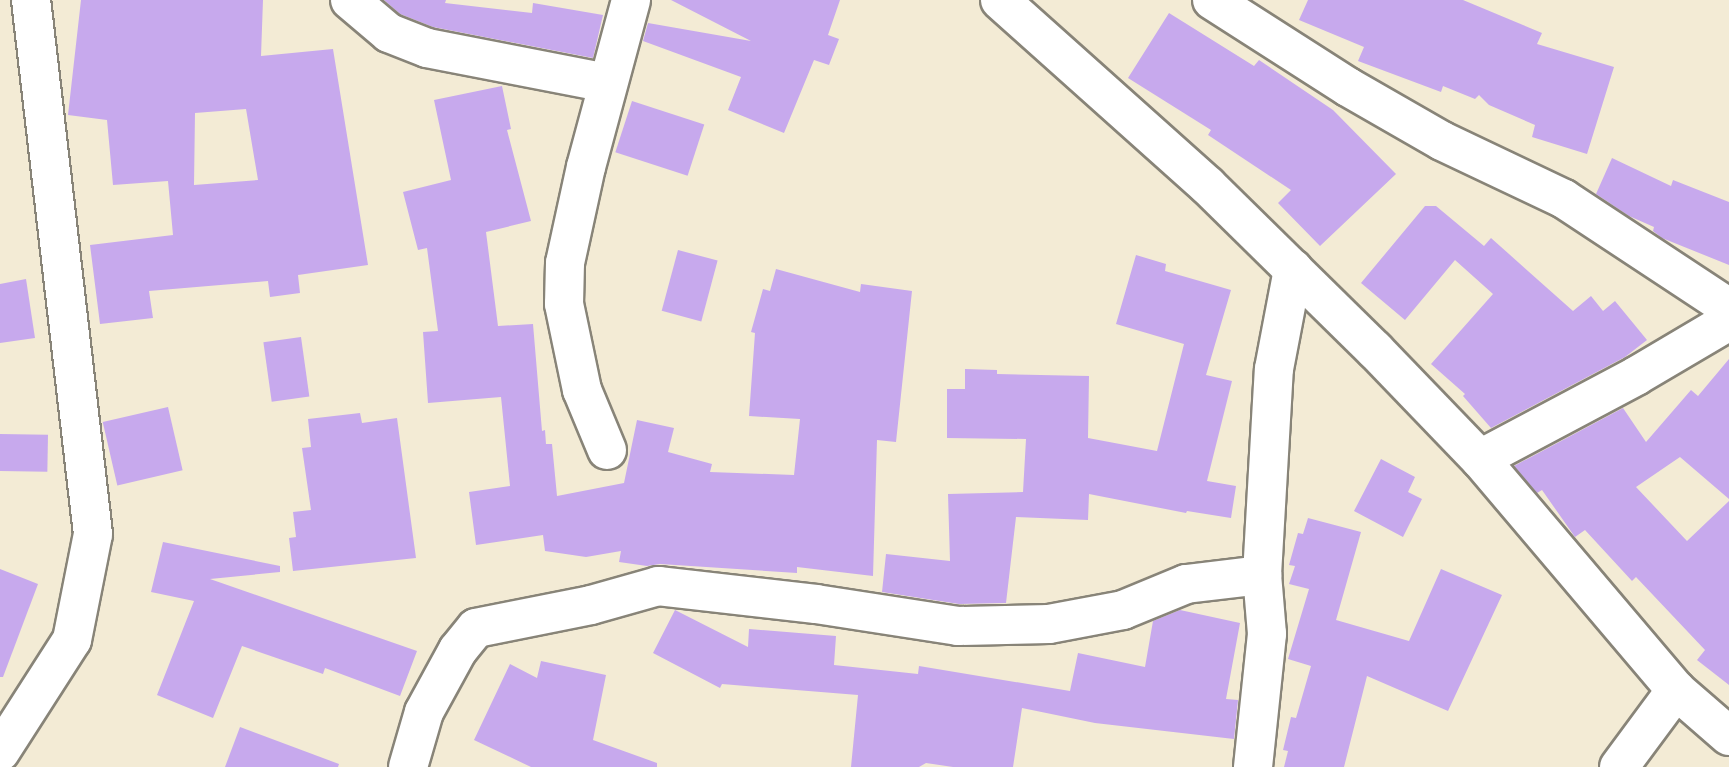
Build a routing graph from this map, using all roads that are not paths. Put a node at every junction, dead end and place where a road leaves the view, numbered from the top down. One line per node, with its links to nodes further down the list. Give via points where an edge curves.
1 (31, 0): 15 (street, via 93,534 72,640)
2 (350, 0): 6 (street, via 389,33 427,48)
3 (631, 0): 6 (street)
4 (1212, 0): 8 (street, via 1406,121 1564,199)
5 (1021, 6): 7 (street)
6 (607, 83): 10 (street, via 565,263 564,304 582,390)
7 (1293, 269): 11 (street); 12 (street, via 1274,369)
8 (1729, 309)
9 (1729, 321): 11 (street)
10 (607, 450)
11 (1480, 459): 13 (street)
12 (1262, 575): 16 (street, via 1186,584 1123,610 1049,624 971,626 657,586 476,628 458,650 424,712); 17 (street, via 1267,634)
13 (1676, 690): 14 (street); 18 (street)
14 (1729, 736)
15 (0, 752)
16 (408, 767)
17 (1253, 767)
18 (1619, 767)

